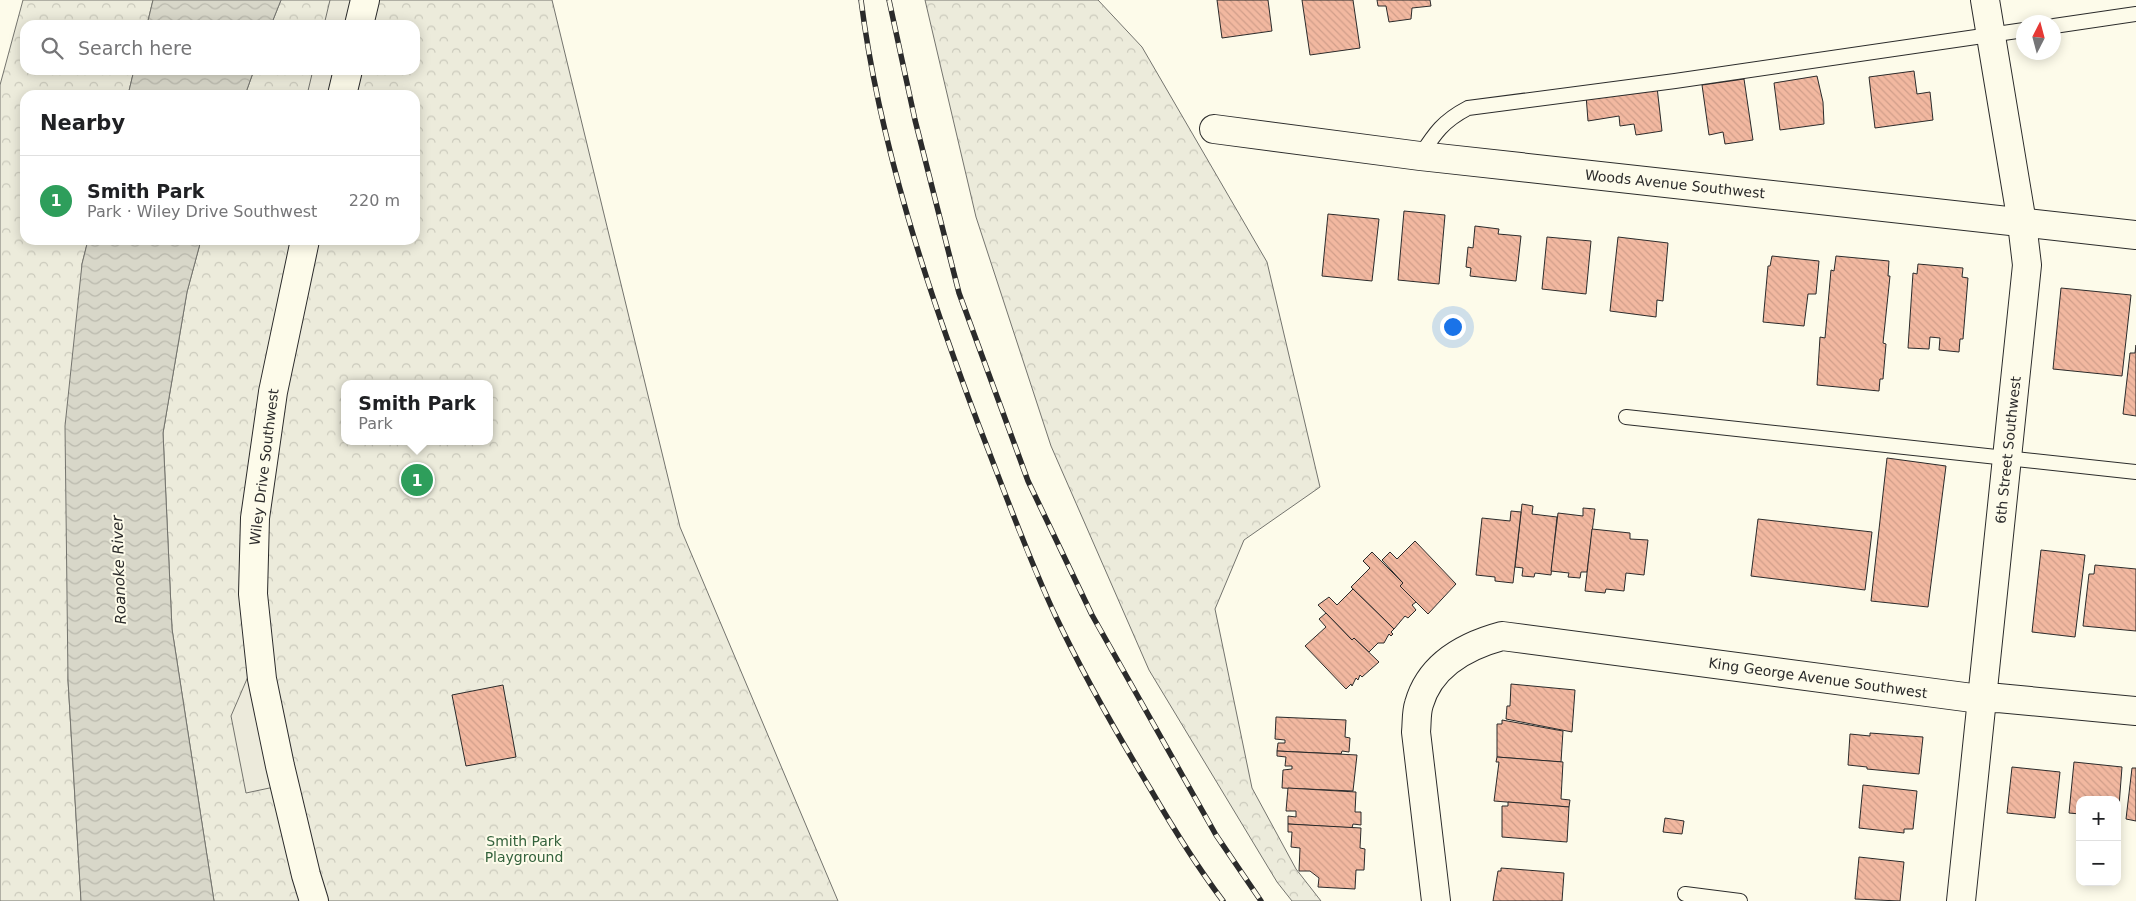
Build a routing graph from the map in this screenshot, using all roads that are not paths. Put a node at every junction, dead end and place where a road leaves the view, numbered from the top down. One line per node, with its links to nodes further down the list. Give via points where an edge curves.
1 (365, 0): 4 (street)
2 (1985, 0): 7 (street, 6th Street Southwest)
3 (2136, 14): 5 (lane)
4 (360, 20)
5 (2061, 25)
6 (2016, 31): 7 (lane)
7 (1990, 34): 11 (lane, via 1468,108 1448,118); 12 (street, 6th Street Southwest)
8 (347, 75): 9 (street)
9 (343, 90)
10 (1214, 129): 11 (street, Woods Avenue Southwest)
11 (1420, 156): 12 (street, Woods Avenue Southwest)
12 (2022, 223): 13 (street, Woods Avenue Southwest); 16 (street, 6th Street Southwest, via 2027,265 2026,291)
13 (2136, 235)
14 (304, 245): 21 (street, Wiley Drive Southwest, via 273,392 256,518 253,594 264,688)
15 (1626, 417): 16 (lane)
16 (2006, 459): 17 (lane); 18 (street, 6th Street Southwest)
17 (2136, 472)
18 (1980, 699): 19 (street, King George Avenue Southwest); 22 (street, King George Avenue Southwest, via 1502,636 1475,643 1451,658 1432,676 1419,704 1416,732); 24 (street, 6th Street Southwest)
19 (2136, 711)
20 (1684, 894): 23 (lane)
21 (314, 901)
22 (1436, 901)
23 (1740, 901)
24 (1961, 901)

